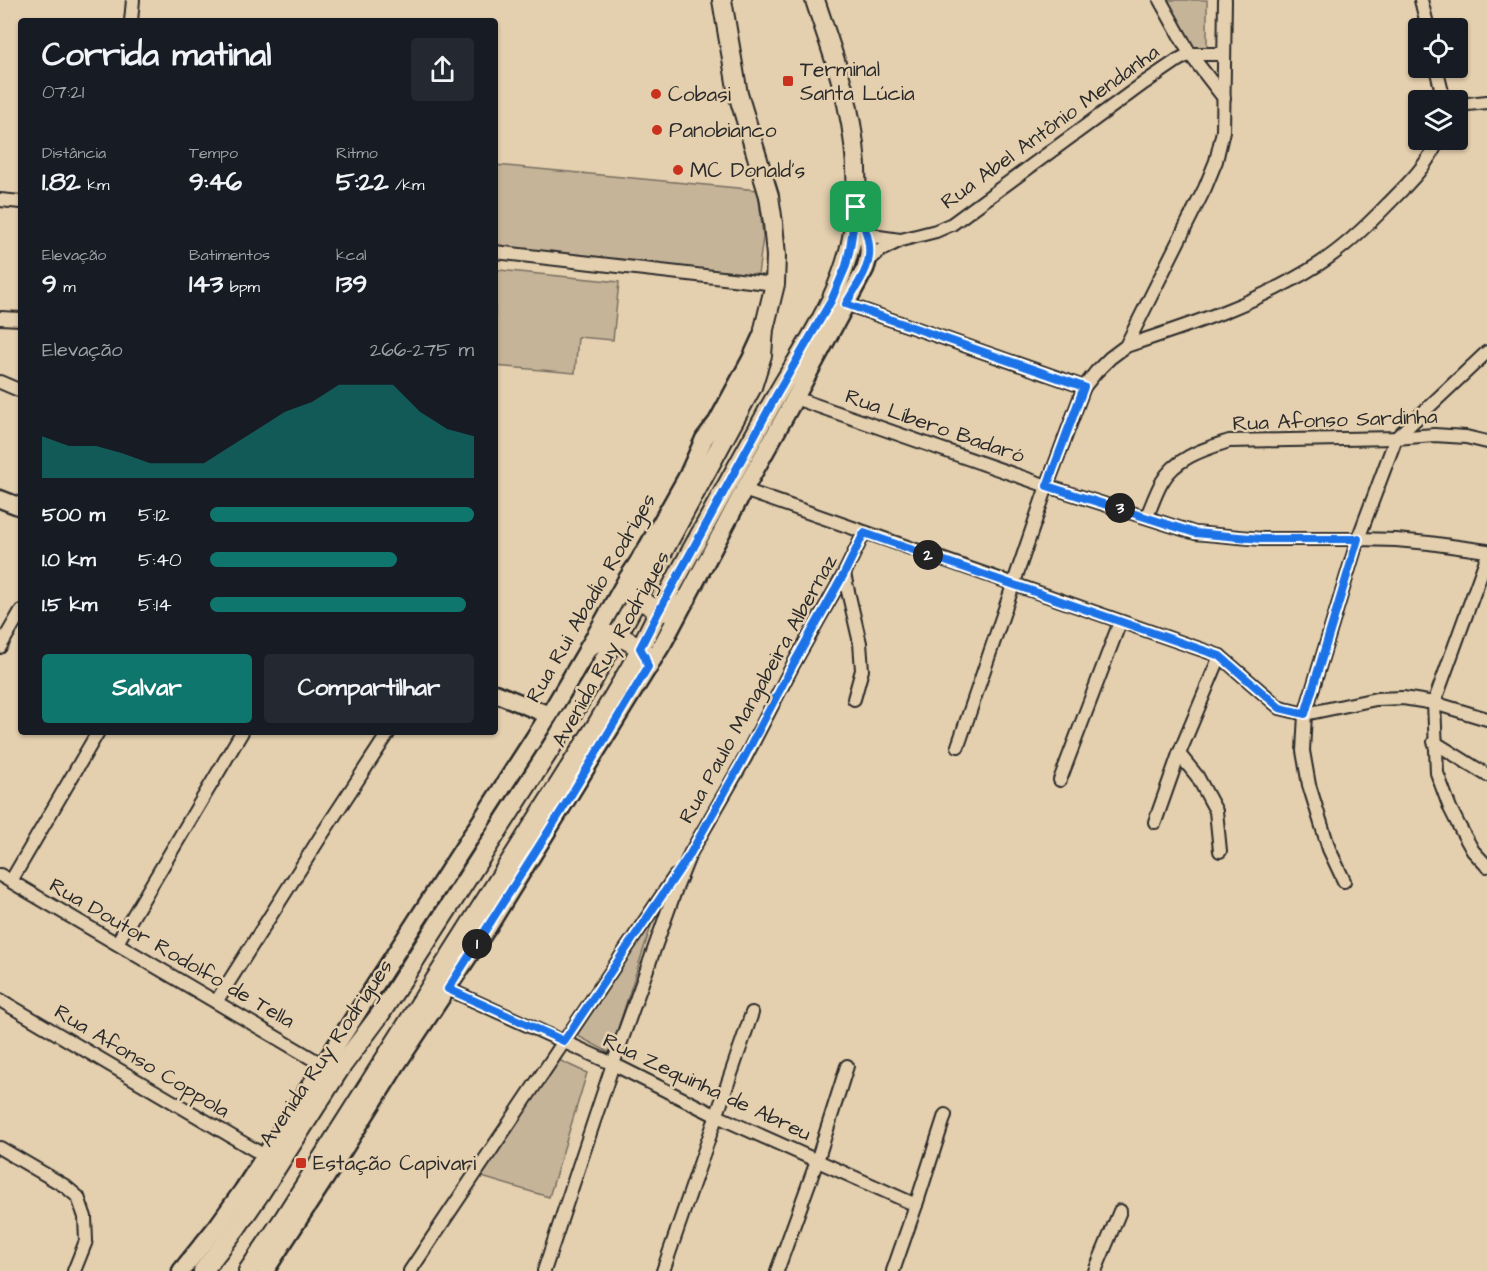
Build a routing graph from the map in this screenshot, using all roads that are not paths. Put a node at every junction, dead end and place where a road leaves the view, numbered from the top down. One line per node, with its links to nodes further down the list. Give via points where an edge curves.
1 (134, 0): 7 (street)
2 (722, 0): 22 (main road, Avenida Ruy Rodrigues, via 738,94 769,196)
3 (814, 0): 17 (main road, Avenida Ruy Rodrigues, via 849,113 855,151)
4 (1160, 0): 9 (street)
5 (1225, 0): 10 (street)
6 (1421, 0): 8 (street)
7 (131, 18)
8 (1426, 18)
9 (1190, 54): 10 (street, Rua Abel Antônio Mendanha); 11 (street); 19 (street, Rua Abel Antônio Mendanha, via 1144,83 952,224)
10 (1223, 54): 11 (street)
11 (1224, 98): 27 (street, via 1223,131 1216,161)
12 (1487, 102): 13 (street)
13 (1468, 104)
14 (1432, 150): 27 (street, via 1394,198 1321,263 1238,306)
15 (0, 200): 16 (street)
16 (18, 202)
17 (856, 207): 18 (street); 49 (main road, Avenida Ruy Rodrigues, via 846,266 831,301)
18 (866, 230): 19 (street, Rua Abel Antônio Mendanha, via 888,240); 21 (street)
19 (901, 240): 21 (street, Rua Abel Antônio Mendanha)
20 (498, 252): 22 (street)
21 (869, 260): 23 (street)
22 (775, 285): 26 (main road, Avenida Ruy Rodrigues)
23 (846, 304): 30 (street); 32 (street)
24 (0, 318): 25 (street)
25 (18, 319)
26 (764, 329): 43 (street, Rua Rui Abadio Rodriges); 47 (main road, Avenida Ruy Rodrigues, via 762,355 752,387)
27 (1126, 346): 30 (street)
28 (1487, 352): 33 (street)
29 (0, 382): 31 (street)
30 (1084, 387): 35 (street)
31 (18, 389)
32 (795, 398): 35 (street, Rua Líbero Badaró); 36 (street)
33 (1396, 438): 34 (street, Rua Afonso Sardinha, via 1434,435); 39 (street, Rua Afonso Sardinha, via 1229,441 1176,465 1163,480); 41 (street)
34 (1487, 442)
35 (1047, 486): 39 (street, Rua Líbero Badaró); 46 (street)
36 (744, 490): 40 (street); 48 (street)
37 (0, 499): 38 (street)
38 (18, 506)
39 (1147, 516): 41 (street, Rua Líbero Badaró, via 1195,533 1261,539)
40 (864, 533): 45 (street, Rua Paulo Mangabeira Albernaz); 46 (street)
41 (1358, 539): 42 (street, Rua Líbero Badaró); 62 (street)
42 (1487, 551)
43 (643, 555): 47 (main road, via 631,583); 54 (street, Rua Rui Abadio Rodriges)
44 (1487, 557): 60 (street)
45 (844, 574): 59 (street, via 860,643 862,670); 74 (street, Rua Paulo Mangabeira Albernaz)
46 (1014, 585): 51 (street); 68 (street)
47 (638, 598): 49 (main road); 52 (main road, Avenida Ruy Rodrigues)
48 (687, 598): 49 (main road, via 676,610); 57 (street)
49 (659, 611): 55 (main road, Avenida Ruy Rodrigues)
50 (18, 616): 53 (street)
51 (1120, 622): 56 (street); 71 (street)
52 (617, 635): 54 (main road, via 605,635); 55 (main road); 96 (main road, Avenida Ruy Rodrigues, via 552,747 379,1016)
53 (0, 646)
54 (589, 648): 61 (street, Rua Rui Abadio Rodriges)
55 (640, 648): 57 (main road); 97 (main road, Avenida Ruy Rodrigues, via 596,726)
56 (1220, 656): 62 (street, via 1280,708); 69 (street)
57 (648, 667): 79 (street)
58 (498, 694): 61 (street)
59 (854, 699)
60 (1434, 703): 62 (street, via 1376,699); 63 (street); 67 (street)
61 (549, 714): 85 (street, Rua Rui Abadio Rodriges)
62 (1305, 714): 77 (street, via 1304,751 1309,785 1329,849)
63 (1487, 719)
64 (96, 735): 76 (street)
65 (240, 735): 78 (street)
66 (387, 735): 81 (street)
67 (1434, 742): 70 (street); 75 (street, via 1437,773 1450,808 1473,851)
68 (958, 746)
69 (1179, 754): 72 (street); 73 (street, via 1197,776 1216,811)
70 (1487, 776)
71 (1060, 780)
72 (1155, 822)
73 (1220, 851)
74 (690, 854): 83 (street); 84 (street, Rua Paulo Mangabeira Albernaz)
75 (1487, 866)
76 (6, 878): 78 (street, Rua Doutor Rodolfo de Tella)
77 (1344, 881)
78 (117, 943): 81 (street, Rua Doutor Rodolfo de Tella)
79 (448, 989): 83 (street, Rua Zequinha de Abreu); 98 (street)
80 (0, 1000): 90 (street, Rua Afonso Coppola)
81 (216, 1002): 85 (street, Rua Doutor Rodolfo de Tella)
82 (752, 1013): 88 (street)
83 (564, 1041): 84 (street, Rua Zequinha de Abreu); 99 (street)
84 (613, 1064): 88 (street, Rua Zequinha de Abreu); 100 (street, Rua Paulo Mangabeira Albernaz)
85 (323, 1065): 90 (street, Rua Rui Abadio Rodriges)
86 (847, 1066): 91 (street)
87 (945, 1115): 92 (street)
88 (717, 1116): 91 (street, Rua Zequinha de Abreu); 101 (street)
89 (0, 1148): 94 (street, via 78,1197 85,1216 86,1241)
90 (265, 1156): 95 (street, Rua Rui Abadio Rodriges)
91 (817, 1161): 92 (street, Rua Zequinha de Abreu); 102 (street)
92 (916, 1205): 103 (street)
93 (1120, 1211): 104 (street)
94 (74, 1271)
95 (181, 1271)
96 (203, 1271)
97 (248, 1271)
98 (265, 1271)
99 (410, 1271)
100 (544, 1271)
101 (663, 1271)
102 (777, 1271)
103 (893, 1271)
104 (1095, 1271)

